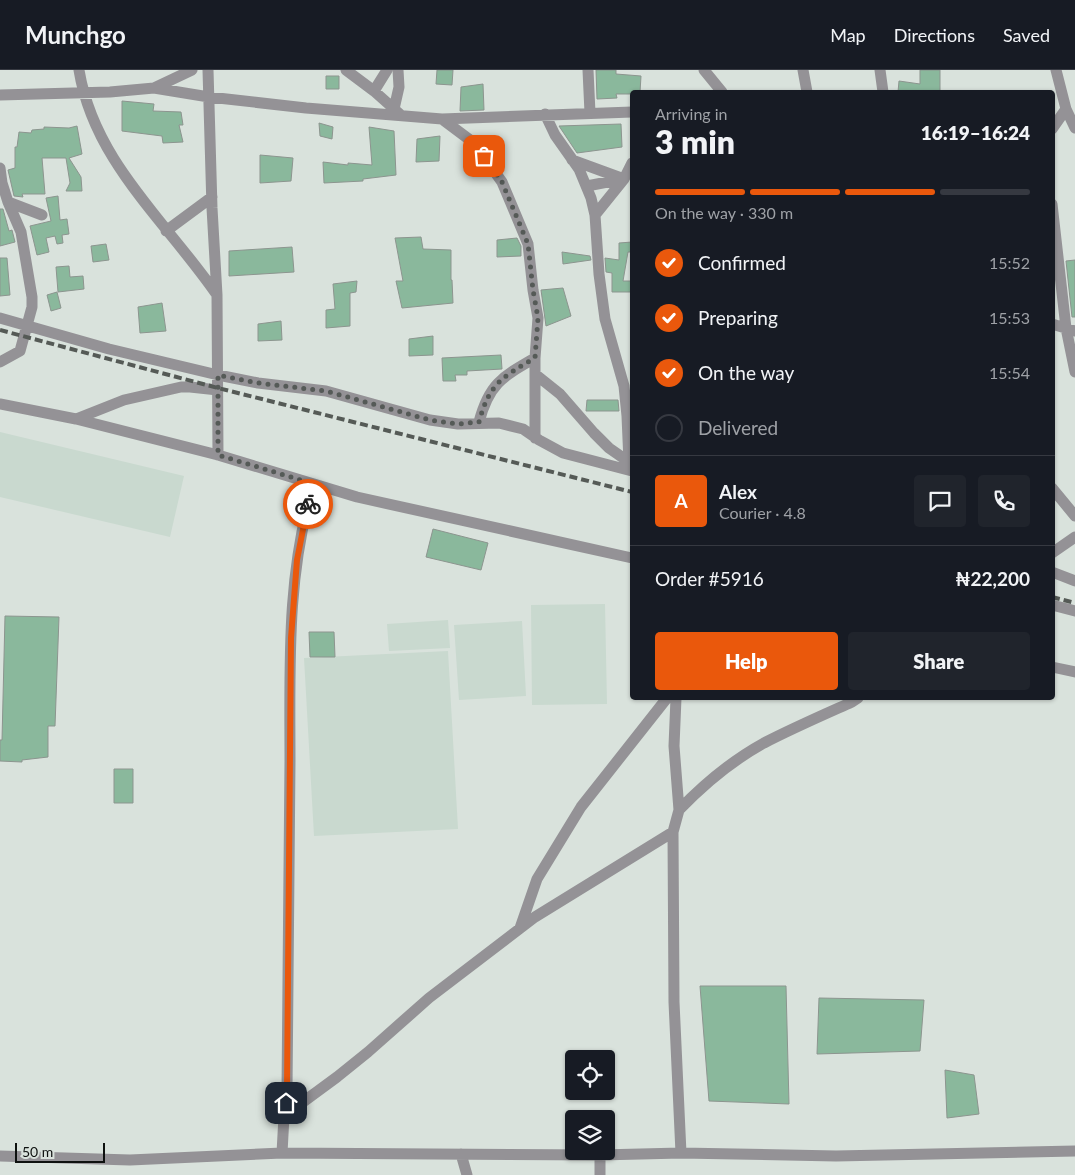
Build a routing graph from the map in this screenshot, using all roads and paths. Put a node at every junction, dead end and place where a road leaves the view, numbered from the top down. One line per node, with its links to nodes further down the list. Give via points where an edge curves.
1 (79, 70): 16 (street)
2 (192, 70): 12 (street)
3 (208, 70): 19 (street)
4 (346, 70): 17 (street)
5 (387, 70): 17 (street)
6 (398, 70): 22 (street)
7 (588, 70): 24 (street)
8 (704, 70): 13 (street)
9 (803, 70): 14 (street)
10 (880, 70): 15 (street)
11 (1056, 70): 20 (street)
12 (154, 88): 16 (street); 19 (street)
13 (720, 90)
14 (807, 90)
15 (883, 90)
16 (82, 92): 18 (street); 37 (street, via 96,127 120,171)
17 (374, 92): 22 (street)
18 (0, 95)
19 (209, 97): 22 (street); 33 (street)
20 (1066, 108): 26 (street); 28 (street)
21 (630, 112): 24 (street)
22 (398, 113): 25 (street)
23 (545, 114): 24 (street); 25 (street); 29 (street)
24 (590, 114)
25 (442, 119): 46 (street, via 474,143 502,182 528,244 538,318)
26 (1055, 125)
27 (1055, 128): 28 (street)
28 (1075, 128)
29 (572, 160): 31 (street); 32 (street)
30 (0, 168): 34 (street)
31 (628, 178): 32 (street); 36 (street)
32 (587, 186): 36 (street)
33 (212, 197): 37 (street); 40 (street)
34 (8, 202): 35 (street); 45 (street, via 21,232 29,275 32,307)
35 (42, 215)
36 (595, 215): 56 (street, via 605,319 624,386)
37 (166, 230): 40 (street)
38 (1055, 232): 41 (street)
39 (1055, 288): 41 (street)
40 (217, 295): 50 (street)
41 (1062, 296): 43 (street)
42 (0, 318): 45 (street)
43 (1070, 323): 44 (street); 48 (street)
44 (1055, 324)
45 (27, 326): 47 (street, via 20,351); 50 (street)
46 (535, 358): 49 (street); 54 (street, via 492,388)
47 (0, 362)
48 (1075, 372)
49 (535, 374): 55 (street); 58 (street, via 560,394)
50 (218, 375): 51 (street); 54 (street, via 326,391 430,420 458,424)
51 (218, 390): 53 (street, via 180,388 124,400); 57 (street)
52 (0, 404): 53 (street)
53 (76, 419): 57 (street)
54 (479, 422): 55 (street, via 499,422 523,429)
55 (535, 438): 59 (street, via 564,453)
56 (630, 453)
57 (218, 455): 60 (street)
58 (630, 466)
59 (630, 467)
60 (314, 484): 65 (street, via 357,497); 78 (street, via 297,560 291,638 287,1090)
61 (1055, 492): 62 (street)
62 (1075, 516)
63 (1075, 537): 64 (street)
64 (1055, 551)
65 (630, 558)
66 (1055, 573): 67 (street)
67 (1075, 581)
68 (1055, 607): 69 (street)
69 (1075, 611)
70 (1055, 668): 71 (street)
71 (1075, 672)
72 (665, 700): 77 (street, via 581,808 537,878)
73 (676, 700): 75 (street, via 674,738)
74 (855, 700): 75 (street, via 757,748 708,782)
75 (679, 810): 76 (street)
76 (673, 832): 77 (street); 81 (street, via 674,1002)
77 (520, 928): 78 (street, via 429,998 353,1065)
78 (284, 1116): 79 (street)
79 (282, 1152): 82 (street); 85 (street, via 130,1160)
80 (1075, 1152): 81 (street, via 836,1156)
81 (681, 1153): 84 (street)
82 (461, 1154): 83 (street); 87 (street)
83 (565, 1155)
84 (615, 1155)
85 (0, 1156)
86 (600, 1160): 88 (street)
87 (467, 1175)
88 (600, 1175)

